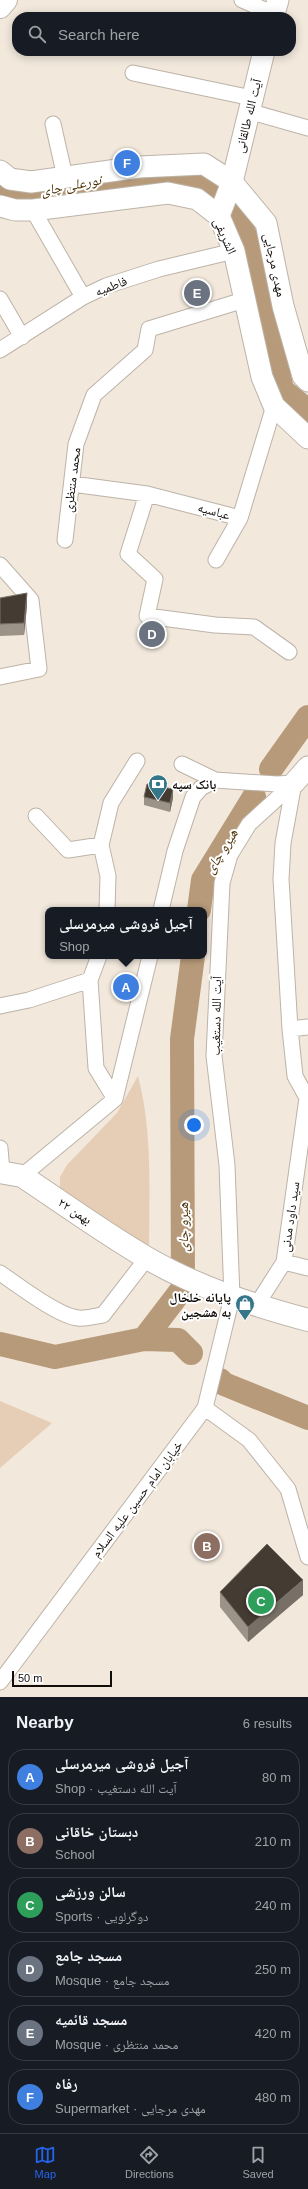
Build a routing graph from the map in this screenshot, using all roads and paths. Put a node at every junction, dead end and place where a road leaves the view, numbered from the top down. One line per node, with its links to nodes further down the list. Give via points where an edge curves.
1 (6, 0): 3 (main road)
2 (242, 0): 4 (street)
3 (0, 8)
4 (275, 10)
5 (260, 56): 7 (main road, آیت الله طالقانی)
6 (133, 73): 7 (street)
7 (250, 104): 9 (street); 12 (main road, آیت الله طالقانی)
8 (53, 124): 11 (street)
9 (308, 128)
10 (0, 171): 11 (main road, مهدی مرجایی, via 10,179 31,182)
11 (65, 177): 12 (main road, مهدی مرجایی, via 139,167 204,164)
12 (232, 182): 15 (main road, آیت الله طالقانی); 22 (main road, مهدی مرجایی, via 266,222 283,306 303,376)
13 (0, 206): 14 (main road, الشریفی, via 15,210)
14 (33, 210): 15 (main road, الشریفی, via 168,193 197,200); 17 (street)
15 (220, 216): 16 (main road, الشریفی)
16 (234, 251): 17 (street, فاطمیه, via 159,269 106,286); 19 (main road, الشریفی)
17 (83, 297): 20 (street, فاطمیه)
18 (0, 299): 20 (street)
19 (244, 300): 23 (main road, الشریفی, via 262,377); 25 (street, محمد منتظری, via 149,329 145,350 94,395 76,444)
20 (22, 337): 21 (street, فاطمیه)
21 (0, 350)
22 (308, 381)
23 (274, 406): 24 (main road, الشریفی); 27 (street, عباسیه)
24 (308, 438)
25 (72, 484): 26 (street, عباسیه); 28 (street, محمد منتظری)
26 (147, 494): 27 (street, عباسیه); 31 (street, via 128,554 155,579 147,616 254,627)
27 (240, 518): 29 (street)
28 (65, 540)
29 (216, 560)
30 (0, 565): 32 (street, via 31,600 39,669)
31 (289, 652)
32 (0, 677)
33 (137, 761): 39 (street, via 111,803)
34 (182, 764): 36 (street)
35 (308, 767): 37 (main road, آیت الله دستغیب)
36 (215, 780): 37 (street); 41 (street, via 201,788 193,797 175,851)
37 (293, 784): 47 (street, سید داود مدنی, via 283,843 281,880); 55 (street, آیت الله دستغیب, via 249,824 230,856 222,883 214,1056 227,1165)
38 (36, 816): 39 (street, via 68,850)
39 (101, 845): 40 (street, via 108,876)
40 (107, 907)
41 (162, 907)
42 (98, 959): 44 (street)
43 (149, 959): 48 (street)
44 (90, 980): 45 (street, via 29,1000); 48 (street, via 96,1068)
45 (0, 1006)
46 (308, 1027): 47 (street)
47 (290, 1029): 52 (street, سید داود مدنی, via 295,1076 307,1098)
48 (115, 1099): 50 (street)
49 (0, 1148): 50 (street)
50 (8, 1173): 51 (main road, ۲۲ بهمن)
51 (147, 1258): 54 (street, via 103,1315 88,1318 77,1318 59,1311); 55 (main road, ۲۲ بهمن)
52 (284, 1262): 53 (street); 56 (street, سید داود مدنی)
53 (308, 1268)
54 (0, 1273)
55 (224, 1294): 56 (main road); 58 (street, خیابان امام حسین علیه السلام)
56 (256, 1306): 57 (main road)
57 (308, 1320)
58 (205, 1408): 59 (street, via 249,1440 288,1489); 60 (street, خیابان امام حسین علیه السلام)
59 (308, 1557)
60 (0, 1682)

